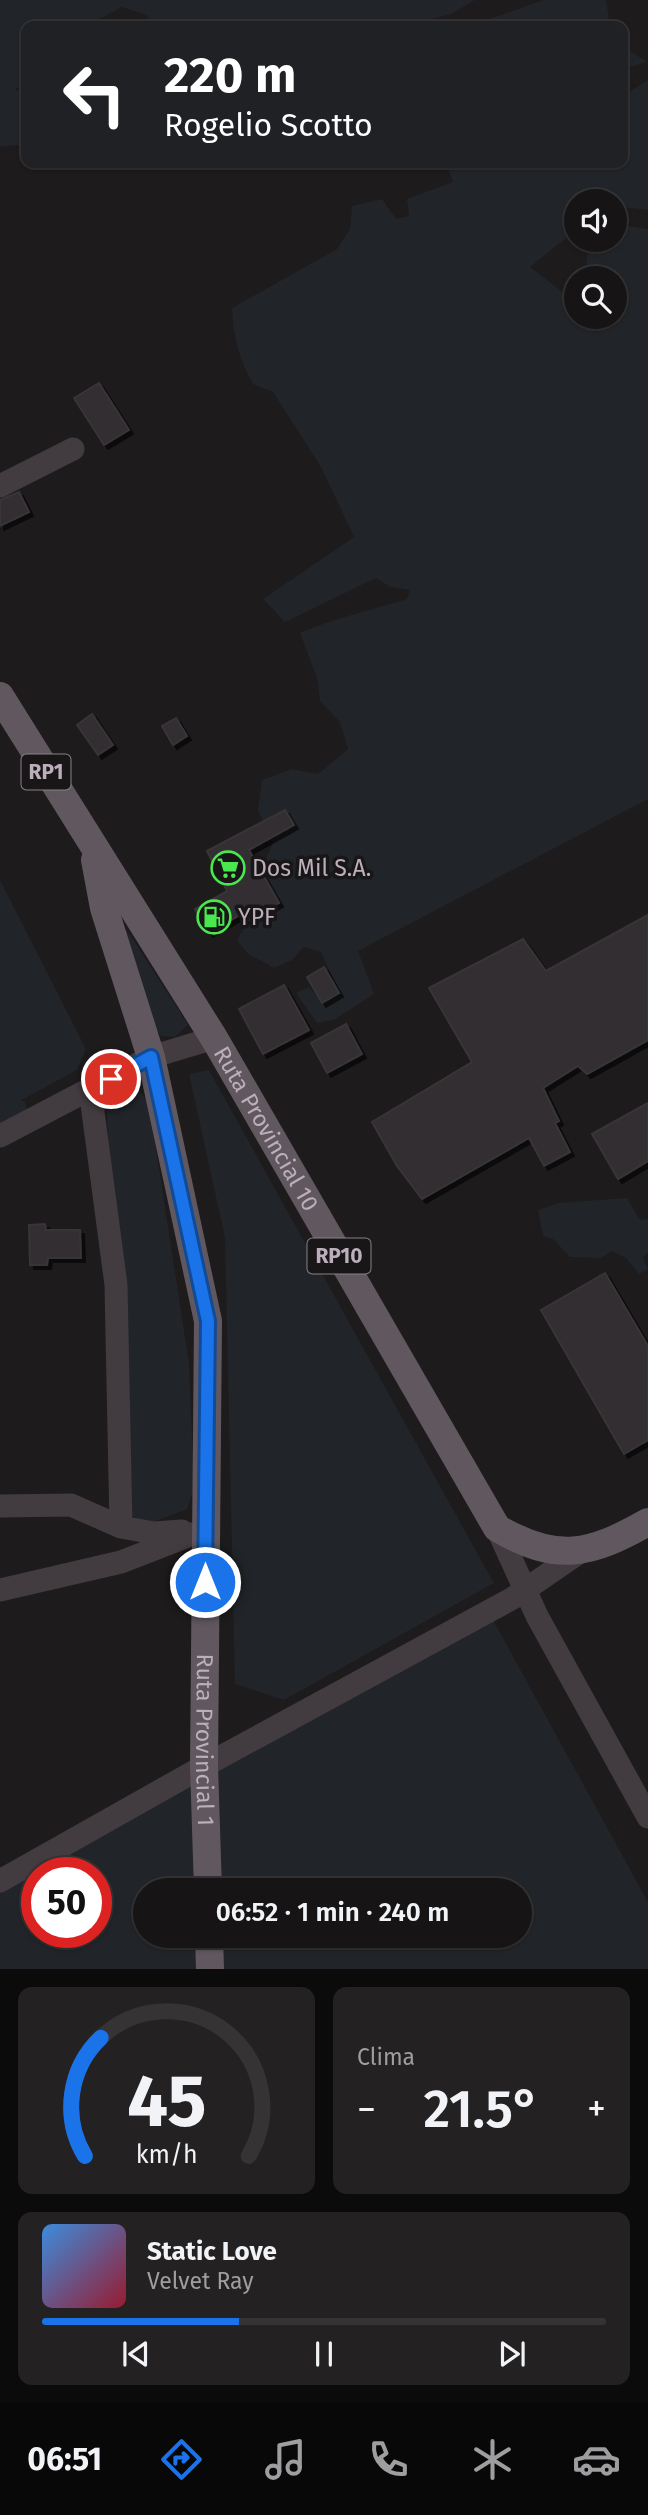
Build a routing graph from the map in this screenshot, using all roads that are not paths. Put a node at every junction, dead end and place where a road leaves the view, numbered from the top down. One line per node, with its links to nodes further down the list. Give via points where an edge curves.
1 (72, 449): 2 (street)
2 (0, 486)
3 (0, 696): 4 (main road, RP1)
4 (92, 847): 5 (main road, Ruta Provincial 10 / RP10); 6 (main road, Ruta Provincial 1 / RP1, via 104,908)
5 (214, 1038): 6 (street); 12 (main road, Ruta Provincial 10 / RP10)
6 (151, 1057): 7 (street); 13 (main road, Ruta Provincial 1 / RP1, via 208,1321)
7 (90, 1089): 8 (street); 11 (street, via 116,1285)
8 (0, 1136)
9 (0, 1506): 11 (street, via 71,1505)
10 (648, 1522): 14 (main road, via 612,1542)
11 (121, 1527): 13 (street, via 154,1533)
12 (497, 1528): 14 (main road, via 550,1552); 15 (street)
13 (206, 1529): 16 (street, via 121,1562); 17 (main road, Ruta Provincial 1 / RP1)
14 (580, 1552): 15 (street)
15 (527, 1588): 17 (street); 18 (street, via 537,1616)
16 (0, 1590)
17 (204, 1766): 19 (main road, Ruta Provincial 1 / RP1); 20 (street)
18 (648, 1817)
19 (208, 1878)
20 (0, 1881)
21 (209, 1948): 22 (main road)
22 (210, 1969)

